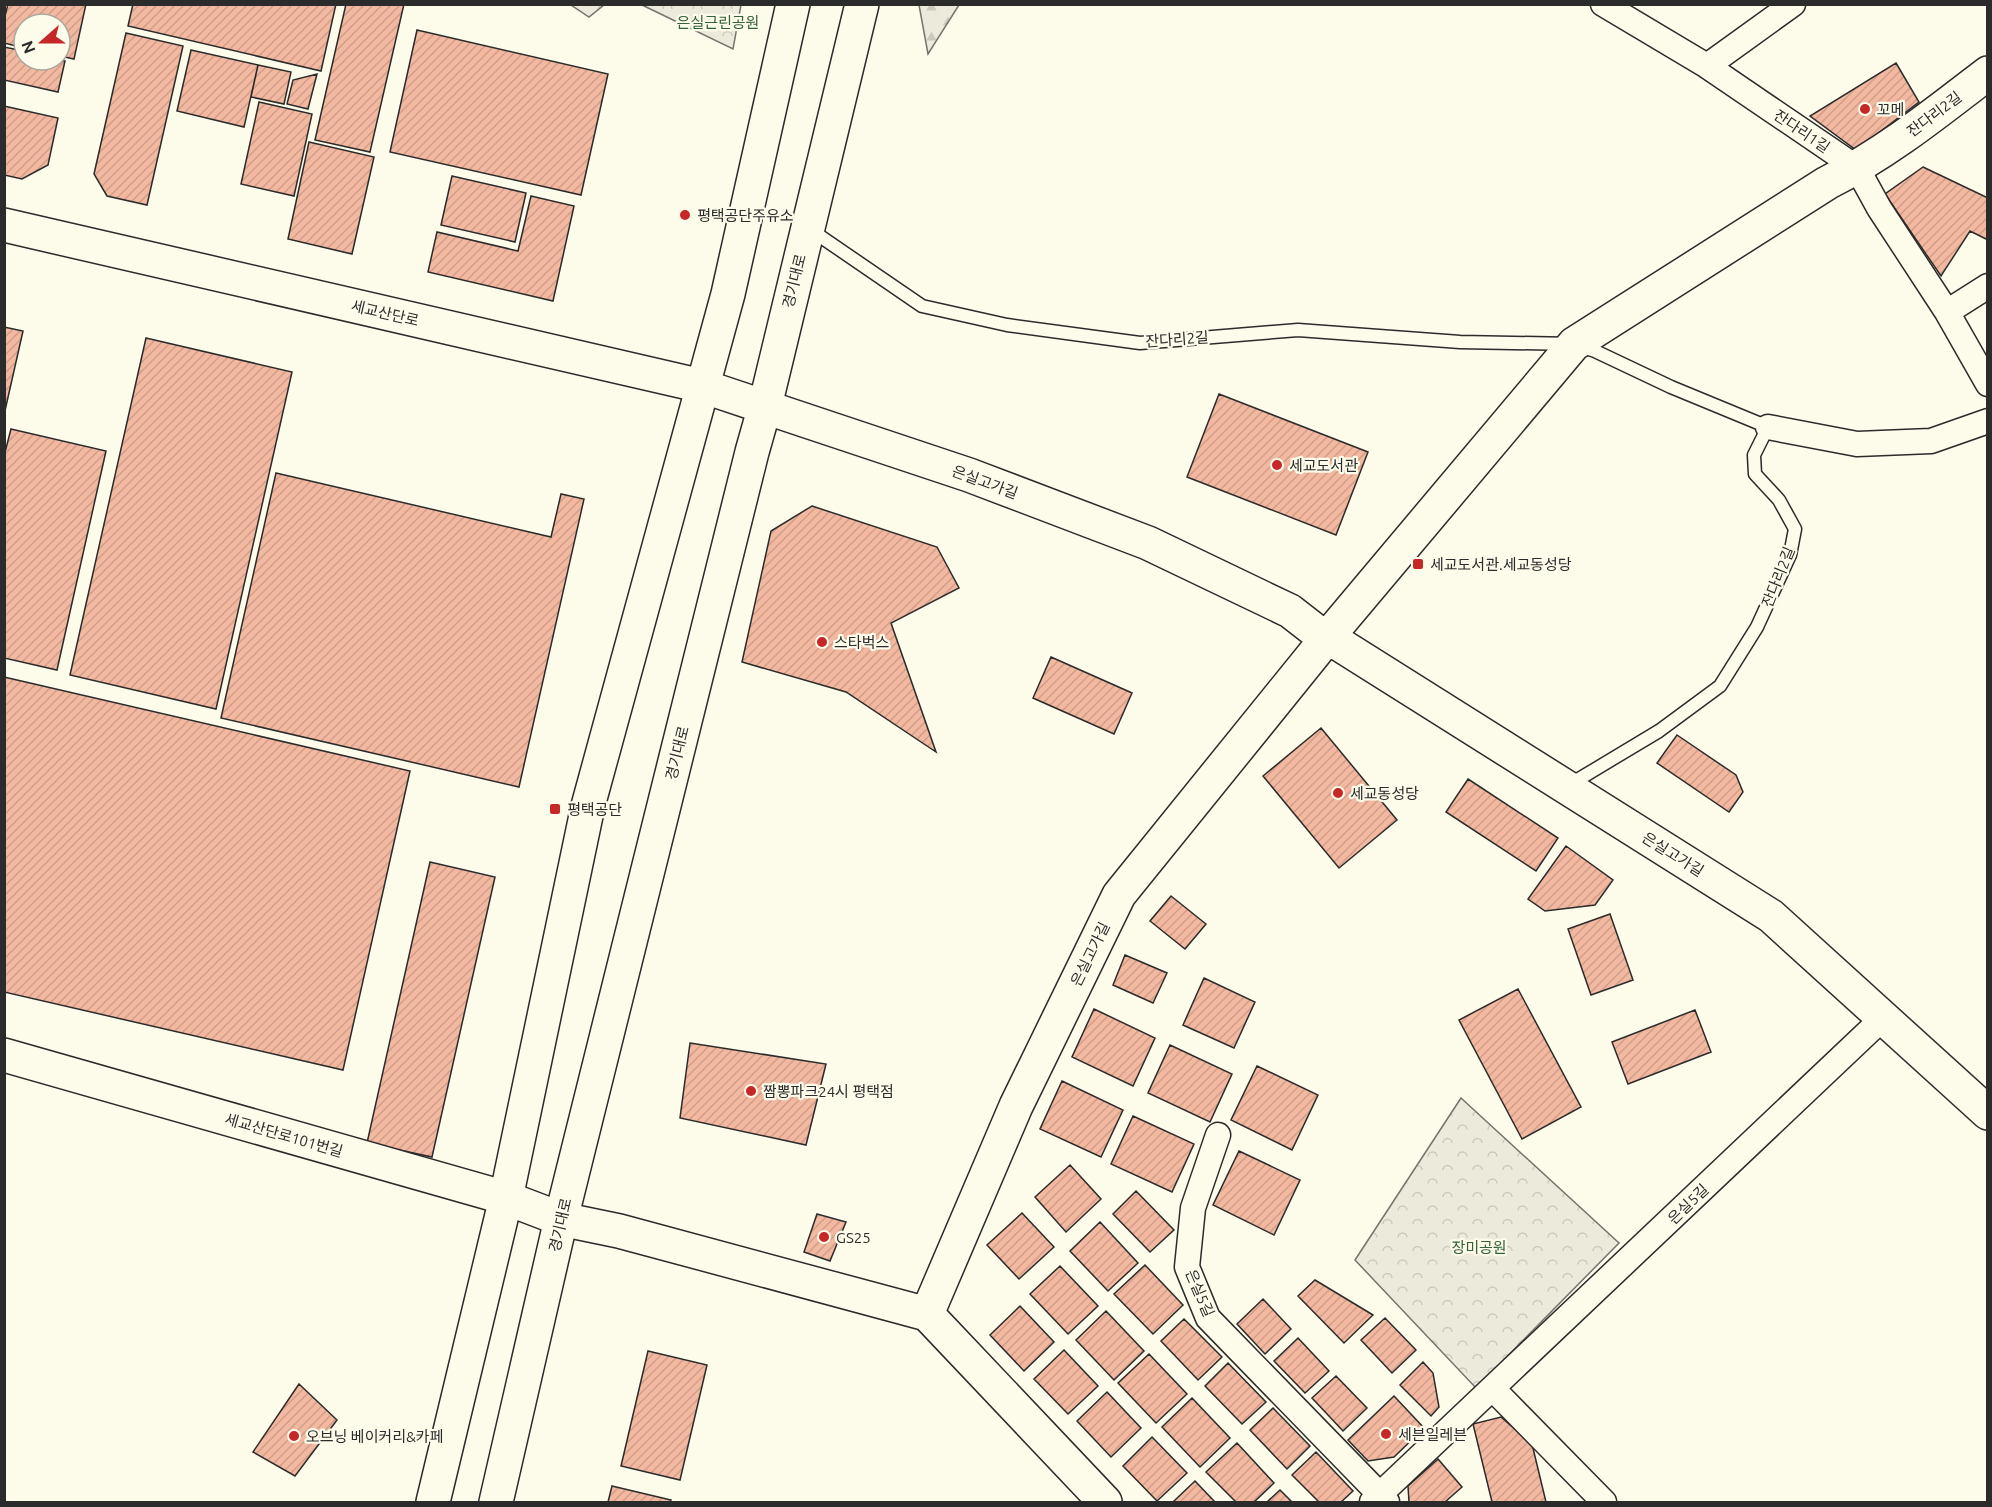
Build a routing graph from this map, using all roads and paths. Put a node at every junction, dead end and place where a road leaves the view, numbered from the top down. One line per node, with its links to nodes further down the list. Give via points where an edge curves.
1 (793, 4): 14 (street, via 728,294)
2 (862, 4): 9 (street, 경기대로)
3 (1603, 4): 5 (street, 잔다리1길)
4 (1793, 4): 5 (street)
5 (1707, 66): 7 (street, 잔다리1길)
6 (1988, 73): 7 (street, 잔다리2길)
7 (1857, 168): 11 (street, 잔다리1길); 12 (street, 잔다리2길, via 1827,183)
8 (4, 225): 14 (street, 세교산단로)
9 (808, 228): 12 (lane, 잔다리2길, via 922,306 1006,325 1140,343 1298,330 1460,342); 15 (street, 경기대로)
10 (1988, 286): 11 (street)
11 (1947, 312): 13 (street, 잔다리1길)
12 (1574, 344): 17 (lane, 잔다리2길); 18 (street, 잔다리2길)
13 (1988, 384)
14 (702, 386): 15 (street, 세교산단로); 24 (street, via 588,806)
15 (765, 406): 18 (street, 은실고가길, via 969,475 1148,543 1290,611); 25 (street, 경기대로)
16 (1988, 421): 17 (street, via 1931,441 1857,444)
17 (1768, 427): 19 (lane, 잔다리2길, via 1754,455 1755,474 1779,500 1795,529 1790,555 1757,627 1720,686 1659,731)
18 (1326, 639): 19 (street, 은실고가길); 26 (street, 은실고가길, via 1119,895 1016,1106)
19 (1566, 787): 20 (street, 은실고가길, via 1771,916)
20 (1883, 1018): 22 (street, 은실고가길); 27 (street, 은실5길)
21 (4, 1055): 24 (street, 세교산단로101번길)
22 (1988, 1113)
23 (1218, 1135): 28 (street, 은실5길, via 1193,1208 1187,1267 1208,1318)
24 (506, 1198): 25 (street, 세교산단로101번길); 29 (street)
25 (561, 1219): 26 (street, 세교산단로101번길); 30 (street, 경기대로)
26 (927, 1314): 31 (street)
27 (1494, 1390): 28 (street, 은실5길); 32 (street)
28 (1380, 1500)
29 (433, 1503)
30 (496, 1503)
31 (1105, 1503)
32 (1604, 1503)

